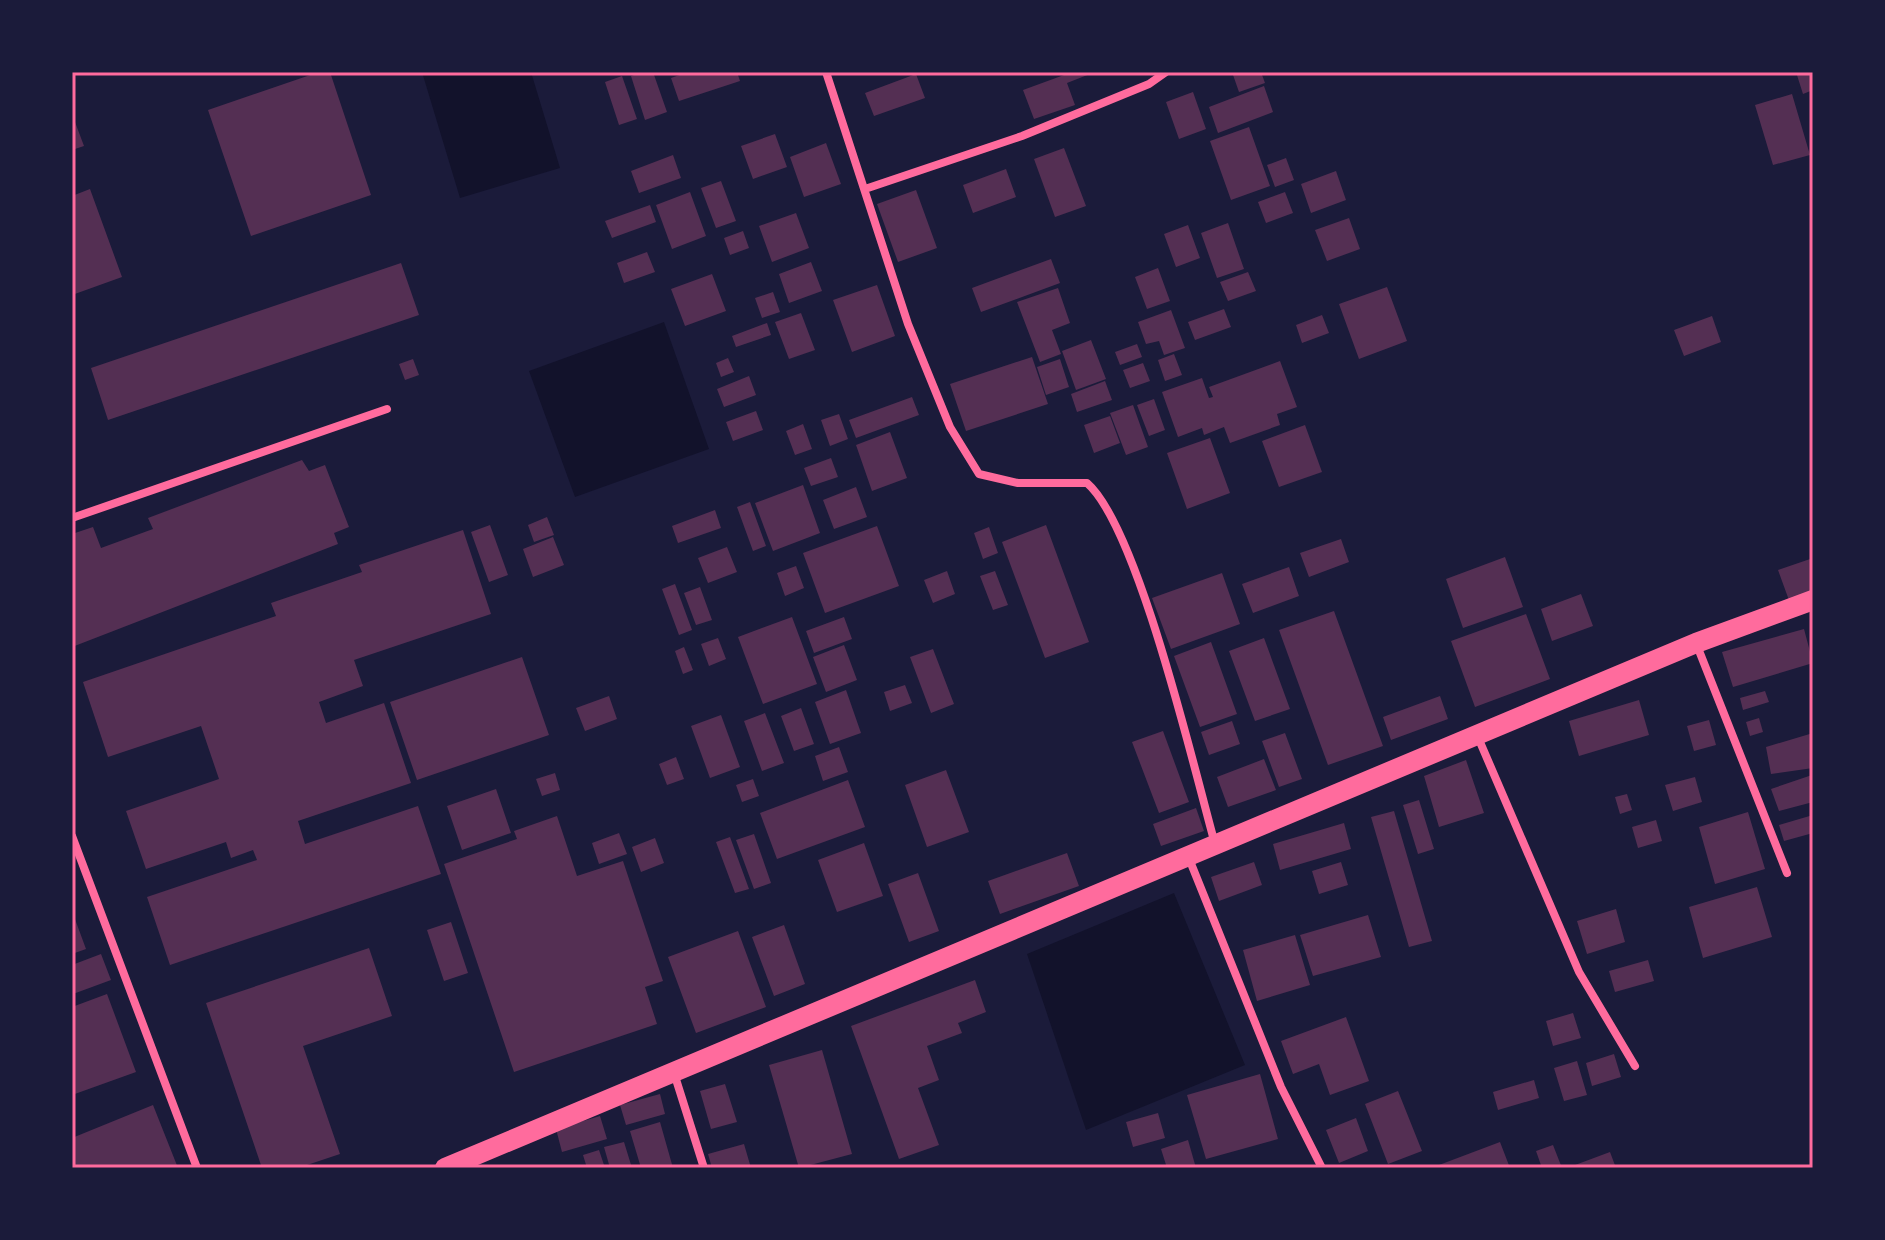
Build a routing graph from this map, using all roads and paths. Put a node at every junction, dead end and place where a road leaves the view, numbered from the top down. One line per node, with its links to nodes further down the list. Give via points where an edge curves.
1 (826, 72): 3 (street)
2 (1166, 72): 3 (street, via 1114,100 1022,136)
3 (865, 189): 10 (street, via 908,324 950,427 979,474 1018,483 1087,483 1111,513 1152,623)
4 (387, 409): 5 (street)
5 (72, 518)
6 (1813, 600): 7 (main road)
7 (1696, 643): 8 (main road); 12 (street)
8 (1476, 734): 10 (main road); 13 (street, via 1579,972)
9 (72, 836): 15 (street)
10 (1216, 844): 11 (main road)
11 (1188, 855): 14 (main road); 18 (street, via 1281,1087)
12 (1787, 873)
13 (1635, 1066)
14 (674, 1072): 16 (main road); 17 (street)
15 (197, 1168)
16 (445, 1168)
17 (704, 1168)
18 (1322, 1168)

